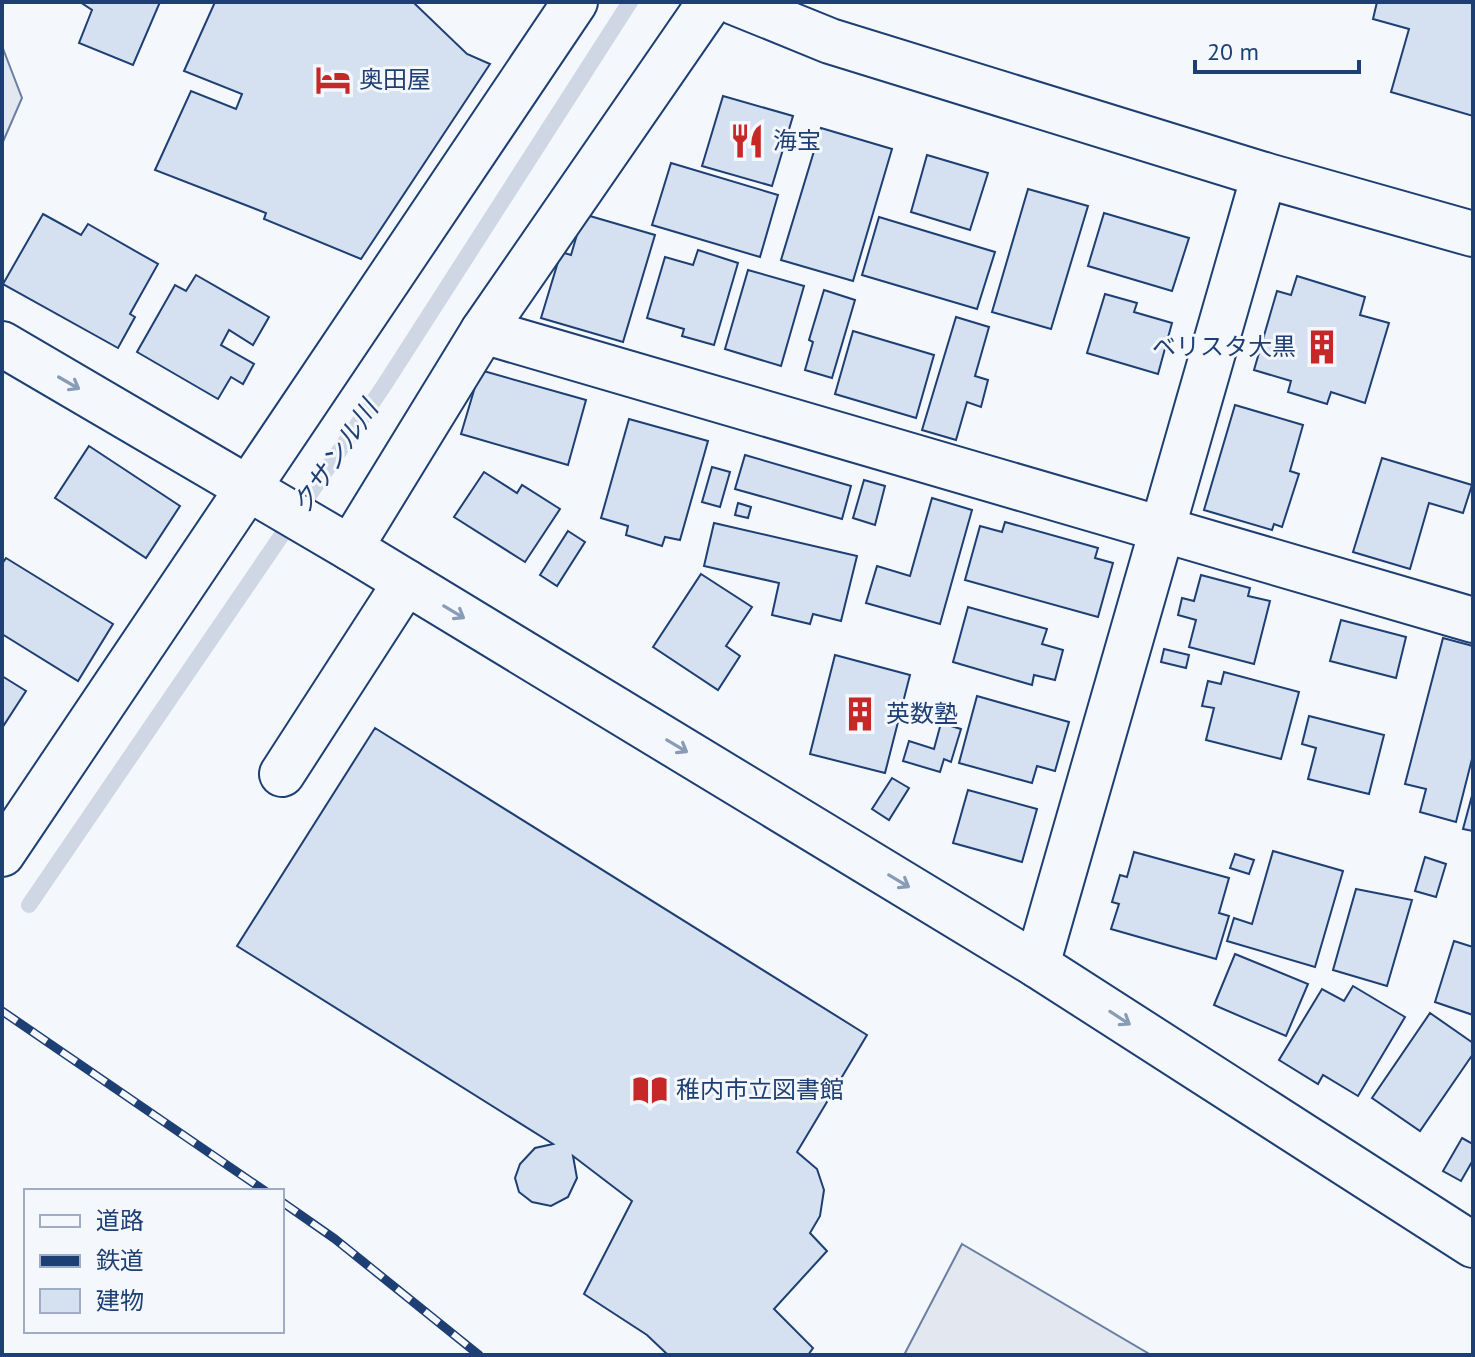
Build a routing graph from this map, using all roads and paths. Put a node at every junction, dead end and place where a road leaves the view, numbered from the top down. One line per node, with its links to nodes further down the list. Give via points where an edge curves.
1 (575, 2): 8 (street)
2 (710, 2): 6 (street)
3 (734, 2): 4 (street, via 830,41)
4 (1264, 175): 5 (street); 9 (street)
5 (1473, 234)
6 (483, 331): 9 (street); 10 (street)
7 (2, 344): 8 (street, one-way to 8)
8 (260, 494): 10 (street); 14 (street)
9 (1162, 530): 12 (street); 15 (street)
10 (345, 545): 11 (street)
11 (406, 582): 13 (street); 15 (street, one-way to 15)
12 (1473, 620)
13 (282, 774)
14 (2, 854)
15 (1037, 965): 16 (street, one-way to 16)
16 (1473, 1245)

